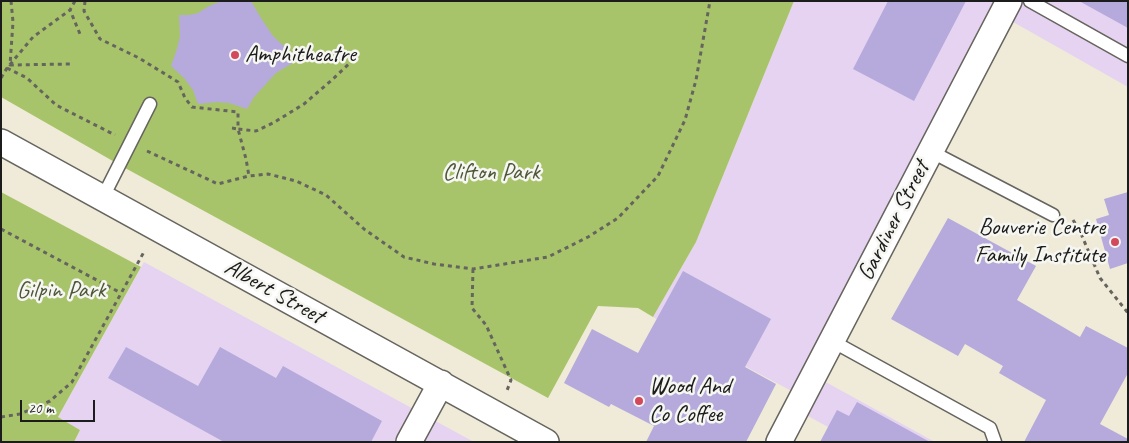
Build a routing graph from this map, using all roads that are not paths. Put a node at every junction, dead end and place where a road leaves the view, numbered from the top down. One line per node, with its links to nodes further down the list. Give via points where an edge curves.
1 (1009, 1): 6 (street, Gardiner Street)
2 (1030, 1): 3 (lane)
3 (1128, 56)
4 (150, 104): 7 (lane)
5 (1, 142): 7 (street, Albert Street)
6 (930, 150): 8 (lane); 9 (street, Gardiner Street)
7 (103, 197): 10 (street, Albert Street)
8 (1053, 215)
9 (832, 341): 13 (street, Gardiner Street); 14 (lane, via 990,428)
10 (441, 383): 11 (street); 12 (street, Albert Street)
11 (409, 442)
12 (546, 442)
13 (779, 442)
14 (995, 442)

